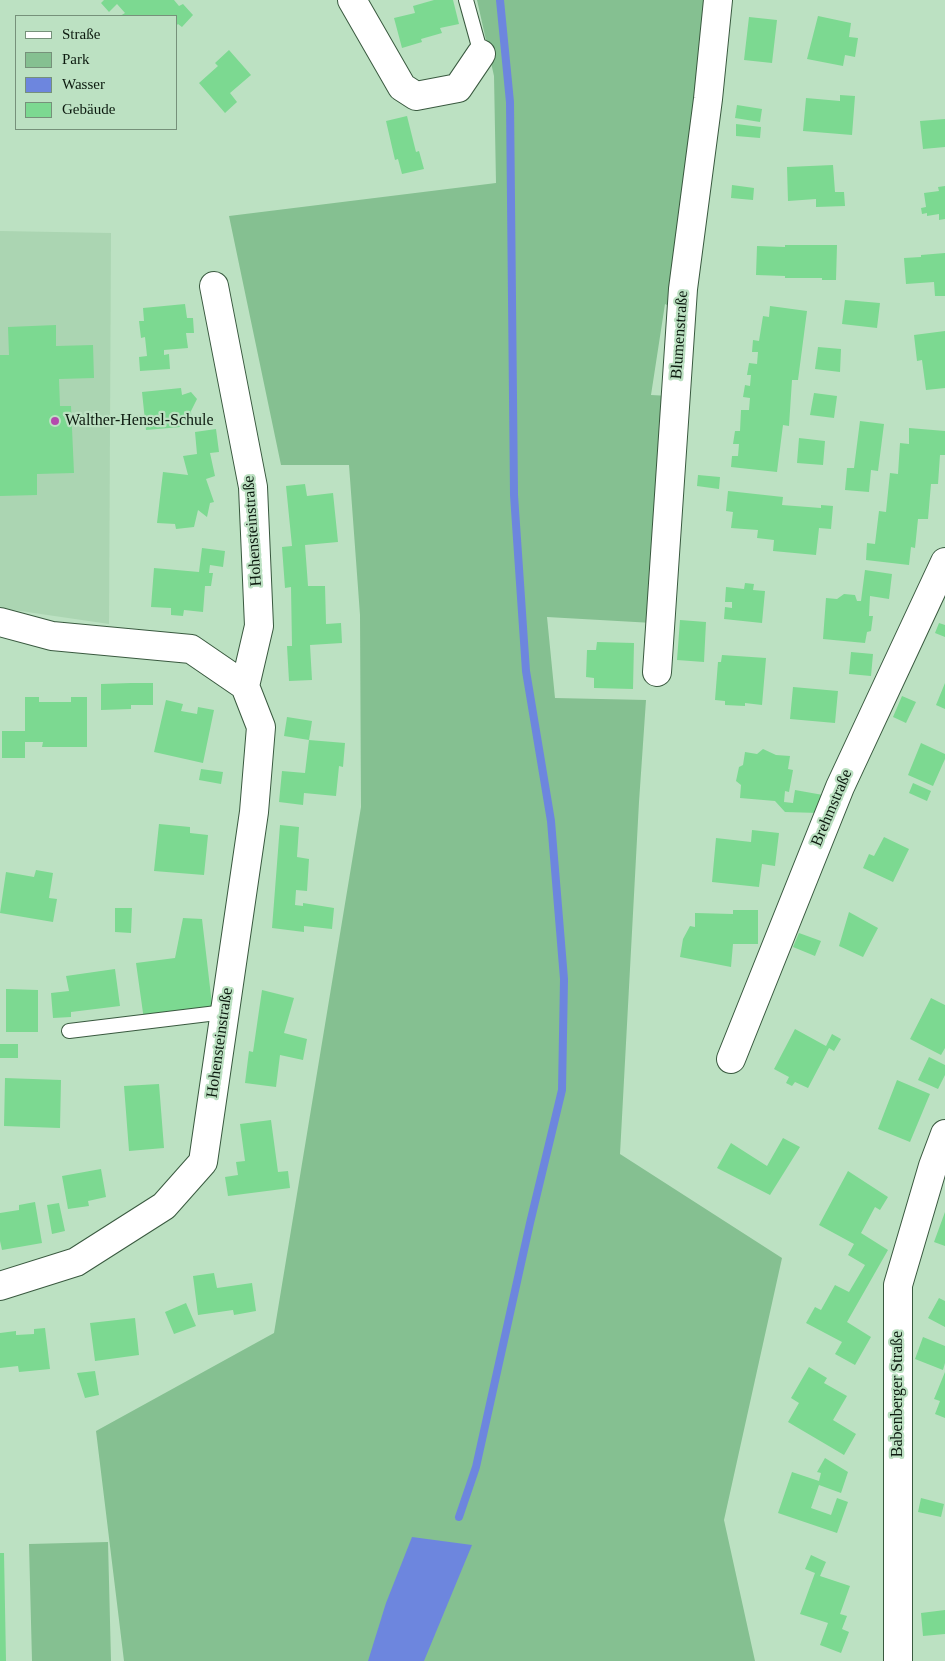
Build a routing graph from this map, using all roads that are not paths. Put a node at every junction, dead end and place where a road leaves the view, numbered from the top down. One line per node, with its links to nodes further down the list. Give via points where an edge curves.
1 (352, 0): 4 (street, via 402,87 416,96 458,88)
2 (466, 0): 4 (lane)
3 (718, 0): 8 (street, Blumenstraße, via 683,289)
4 (481, 54)
5 (214, 286): 9 (street, Hohensteinstraße, via 253,487 259,626)
6 (945, 562): 12 (street, Brehmstraße, via 840,786)
7 (0, 622): 9 (street, via 52,636 191,649)
8 (657, 672)
9 (245, 686): 10 (street, Hohensteinstraße, via 261,727 254,812)
10 (225, 1012): 11 (lane); 14 (street, Hohensteinstraße, via 203,1162 164,1206 76,1262)
11 (69, 1031)
12 (731, 1059)
13 (945, 1134): 15 (street, Babenberger Straße, via 898,1285)
14 (0, 1286)
15 (898, 1661)

